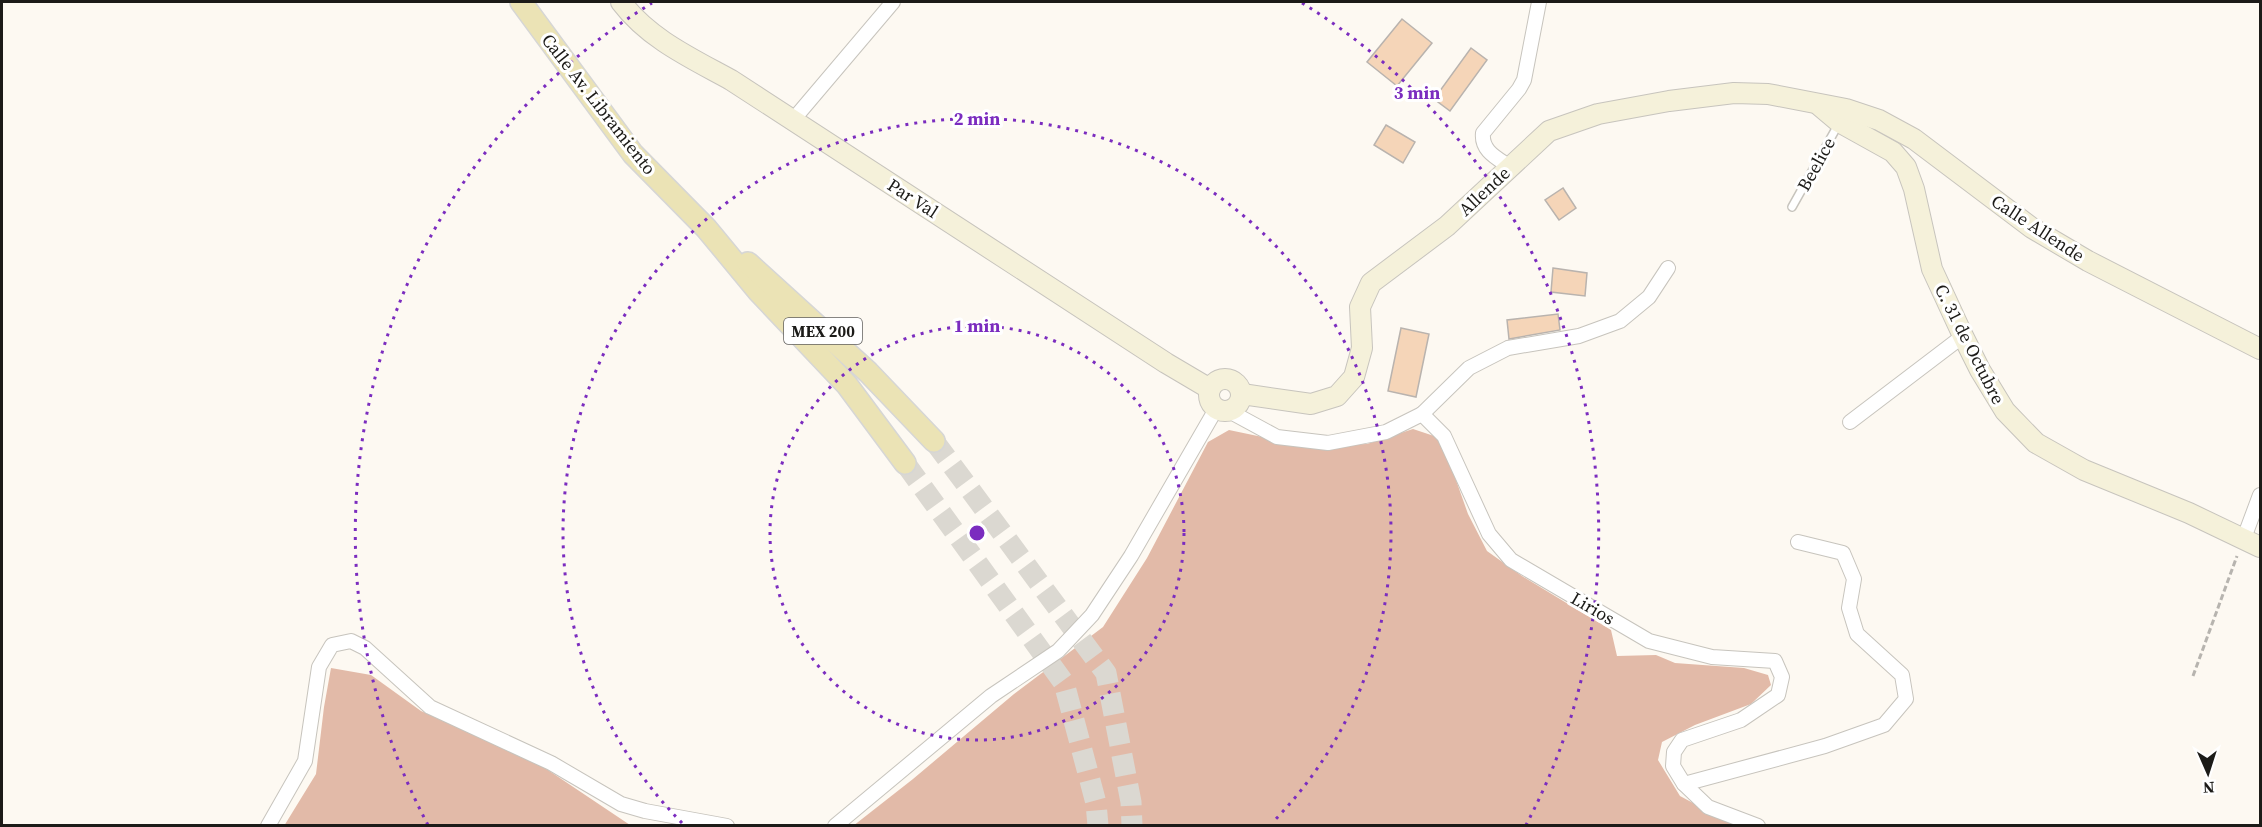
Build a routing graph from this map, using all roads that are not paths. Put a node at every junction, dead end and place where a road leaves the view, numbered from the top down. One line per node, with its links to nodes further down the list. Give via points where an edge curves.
1 (521, 2): 10 (main road, Calle Av. Libramiento / MEX 200, via 633,154)
2 (621, 2): 6 (street, Par Val, via 635,20 669,46)
3 (893, 2): 6 (street)
4 (1539, 2): 8 (street, via 1524,80 1483,133 1484,146)
5 (1820, 106): 7 (street, C. 31 de Octubre); 8 (street, Allende, via 1767,94 1734,93 1598,114 1549,131); 13 (street, Calle Allende, via 1879,120 1914,139 2032,228)
6 (793, 120): 14 (street, Par Val)
7 (1839, 122): 9 (lane, Beelice); 12 (street, C. 31 de Octubre, via 1893,152 1906,167 1932,269)
8 (1510, 167): 15 (street, Allende, via 1447,226 1371,283 1360,307 1362,348 1354,377 1337,396 1311,404)
9 (1792, 207)
10 (706, 228): 19 (main road, Calle Av. Libramiento / MEX 200, via 868,372); 20 (main road, Calle Av. Libramiento / MEX 200, via 759,292 847,385)
11 (1668, 268): 17 (street, via 1649,297 1620,321 1579,336 1508,348 1469,368)
12 (1963, 336): 18 (street); 23 (street, C. 31 de Octubre, via 2005,411 2036,443 2084,470)
13 (2260, 349)
14 (1210, 388): 15 (street, via 1228,379 1235,382); 16 (street, via 1211,403)
15 (1242, 394): 16 (street, via 1236,407)
16 (1223, 410): 17 (street, via 1277,437 1328,443 1386,432); 27 (street, via 1092,615 1058,651 991,696)
17 (1422, 414): 24 (street, Lirios, via 1444,436 1490,534 1511,560 1648,641 1712,657 1775,661 1782,677 1779,695 1741,720 1682,741 1674,752 1673,766)
18 (1850, 422)
19 (934, 441)
20 (905, 463)
21 (2260, 495): 23 (street)
22 (1798, 542): 24 (street, via 1843,554 1854,579 1849,608 1857,634 1902,675 1906,699 1884,725 1825,746)
23 (2252, 542)
24 (1684, 784): 28 (street, Lirios, via 1708,807)
25 (268, 825): 26 (street, via 305,761 319,667 332,645 351,641 365,648 430,707 551,763 621,804)
26 (727, 825)
27 (835, 825)
28 (1758, 825)

